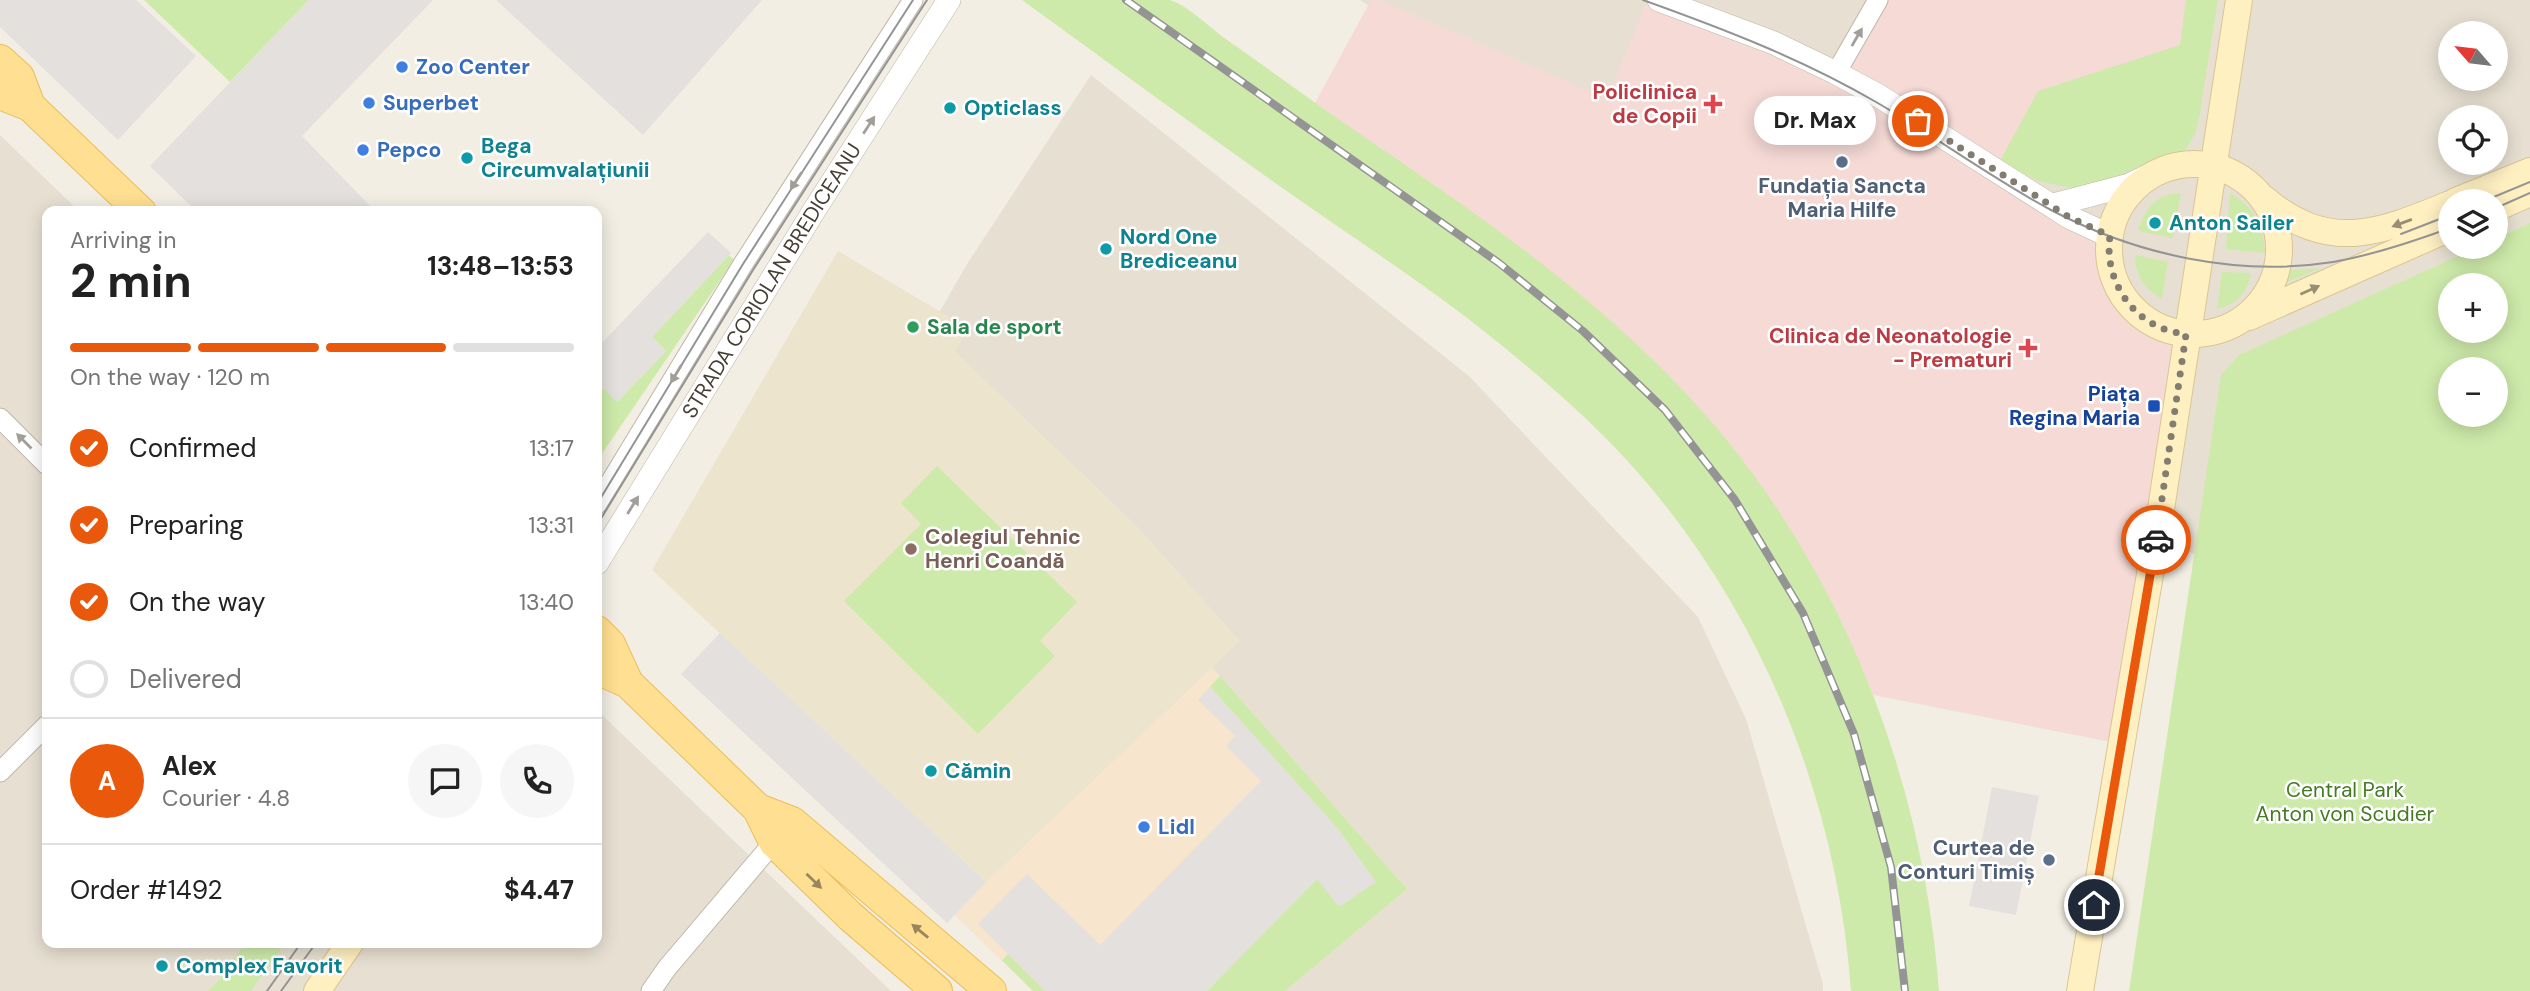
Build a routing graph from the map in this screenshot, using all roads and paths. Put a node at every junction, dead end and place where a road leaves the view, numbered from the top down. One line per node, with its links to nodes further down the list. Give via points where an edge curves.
1 (913, 0): 26 (street, STRADA CORIOLAN BREDICEANU, one-way to 26, via 743,264)
2 (949, 0): 27 (street, STRADA CORIOLAN BREDICEANU, one-way to 2)
3 (1660, 0): 7 (street, via 1774,43)
4 (1878, 0): 7 (street, one-way to 4)
5 (2239, 0): 10 (main road)
6 (0, 60): 9 (main road, via 19,77)
7 (1836, 73): 17 (street)
8 (0, 94): 9 (main road)
9 (30, 106): 18 (main road)
10 (2213, 166): 12 (main road, via 2182,164); 15 (main road, via 2238,176); 23 (main road)
11 (2530, 171): 13 (main road)
12 (2154, 173): 17 (street, via 2129,185); 21 (main road, via 2121,204)
13 (2486, 189)
14 (2530, 193): 16 (main road)
15 (2261, 196): 19 (main road, one-way to 15, via 2386,229 2330,232 2297,221); 22 (main road, via 2277,232 2275,275 2251,312)
16 (2508, 203)
17 (2053, 205): 21 (street)
18 (135, 206)
19 (2438, 209)
20 (2438, 233): 22 (main road, one-way to 20)
21 (2110, 236): 23 (main road, via 2109,262 2128,304 2151,323)
22 (2225, 328): 23 (main road)
23 (2186, 334): 40 (main road)
24 (0, 418): 25 (street, one-way to 24)
25 (42, 460)
26 (602, 496)
27 (602, 555)
28 (602, 636): 30 (main road)
29 (602, 672): 30 (main road)
30 (628, 684): 33 (main road)
31 (42, 730): 32 (street)
32 (0, 772)
33 (758, 809): 34 (main road); 39 (main road, one-way to 33, via 792,822)
34 (774, 842): 37 (street); 38 (main road, one-way to 38)
35 (347, 948): 36 (main road)
36 (317, 991)
37 (651, 991)
38 (937, 991)
39 (991, 991)
40 (2080, 991)

